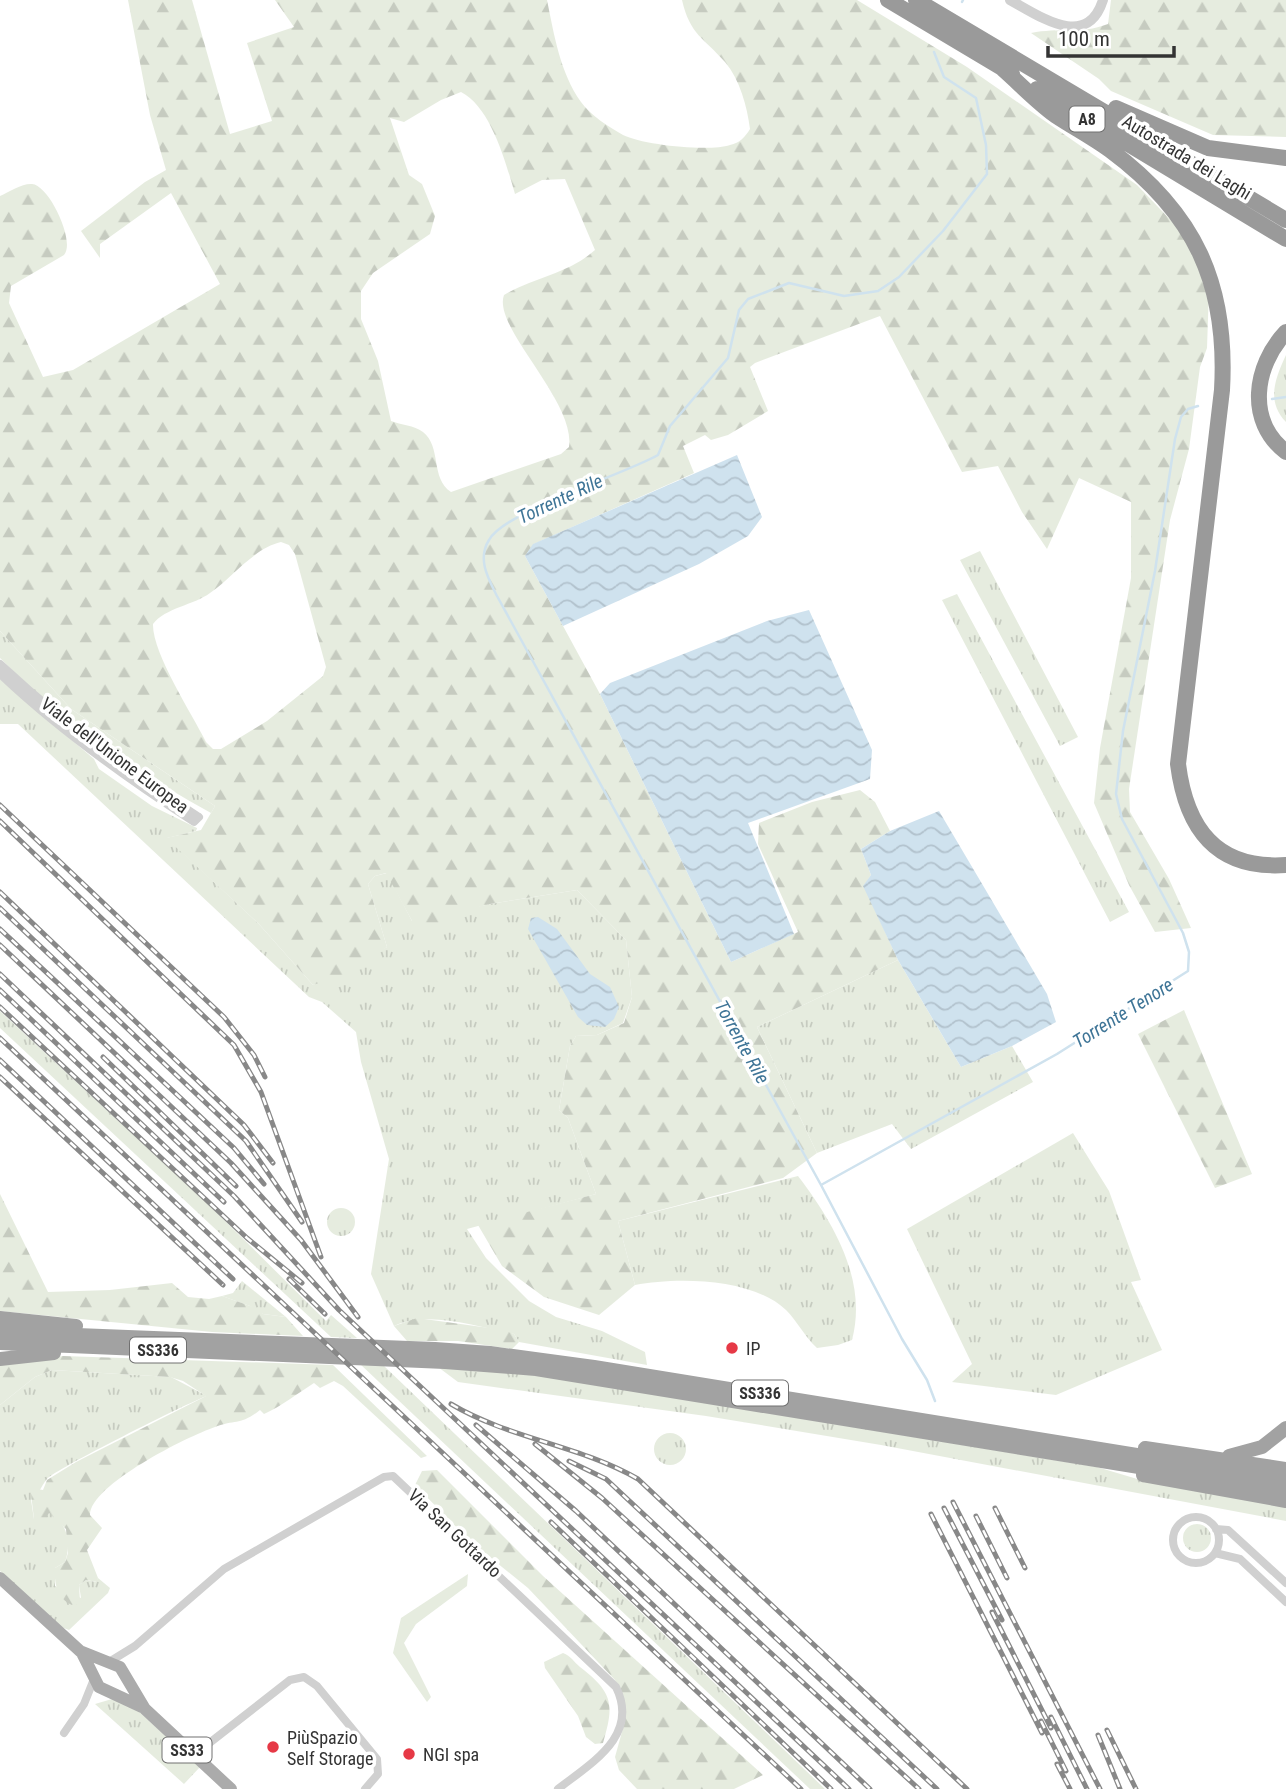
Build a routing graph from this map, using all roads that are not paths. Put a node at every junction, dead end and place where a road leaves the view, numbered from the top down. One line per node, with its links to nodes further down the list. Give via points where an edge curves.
1 (888, 0): 5 (highway, Autostrada dei Laghi / A8)
2 (916, 0): 5 (highway, Autostrada dei Laghi / A8)
3 (1010, 0): 4 (street, via 1045,20 1073,28 1090,22)
4 (1103, 0)
5 (1007, 63): 6 (highway, via 1078,86 1177,138 1236,154); 7 (highway, Autostrada dei Laghi / A8); 8 (highway, Autostrada dei Laghi / A8); 13 (highway, via 1054,114 1108,149 1160,194 1194,238 1216,294 1223,334 1222,390 1178,764 1186,806 1208,841 1250,863)
6 (1286, 158)
7 (1286, 220)
8 (1286, 239)
9 (1286, 332): 10 (highway, via 1262,366 1258,404 1272,439)
10 (1286, 452)
11 (0, 664): 12 (street, Viale dell'Unione Europea, via 74,729 199,817 194,822 151,794 71,736)
12 (0, 674)
13 (1286, 864)
14 (0, 1318): 17 (highway)
15 (0, 1332): 17 (highway, SS336)
16 (0, 1343): 17 (highway, SS336)
17 (161, 1344): 18 (highway, SS336); 19 (highway)
18 (312, 1350): 21 (highway, SS336, via 548,1371); 21 (highway, SS336, via 435,1349 538,1358)
19 (0, 1359)
20 (1286, 1428): 22 (highway, via 1262,1447)
21 (1083, 1452): 22 (highway, via 1164,1449); 24 (highway, SS336); 25 (highway, SS336); 26 (highway, via 1160,1480)
22 (1219, 1458): 23 (highway)
23 (1286, 1469)
24 (1286, 1479)
25 (1286, 1491)
26 (1286, 1501)
27 (1216, 1528): 28 (street, via 1219,1543); 28 (street, via 1210,1521 1193,1517 1177,1525 1172,1536 1175,1551 1188,1563 1206,1562); 30 (street, via 1228,1530)
28 (1215, 1553): 31 (street, via 1240,1559)
29 (0, 1578): 33 (main road, SS33)
30 (1286, 1583)
31 (1286, 1602)
32 (135, 1646): 34 (street, Via San Gottardo); 35 (street, Via San Gottardo); 44 (street, Via San Gottardo, via 224,1569 393,1476 616,1687 622,1716 617,1738)
33 (80, 1650): 34 (main road, SS33); 36 (main road, SS33)
34 (108, 1662): 35 (main road, SS33); 36 (main road, via 96,1670)
35 (122, 1673): 37 (main road, via 121,1684); 39 (main road, SS33)
36 (94, 1679): 37 (main road, SS33); 38 (street)
37 (110, 1691): 38 (street); 39 (main road, SS33)
38 (84, 1704): 40 (street)
39 (145, 1709): 41 (main road, SS33)
40 (64, 1733)
41 (194, 1755): 42 (main road, SS33); 43 (street, via 290,1680 304,1677 317,1686 377,1759 378,1774)
42 (231, 1789)
43 (365, 1789)
44 (558, 1789)

